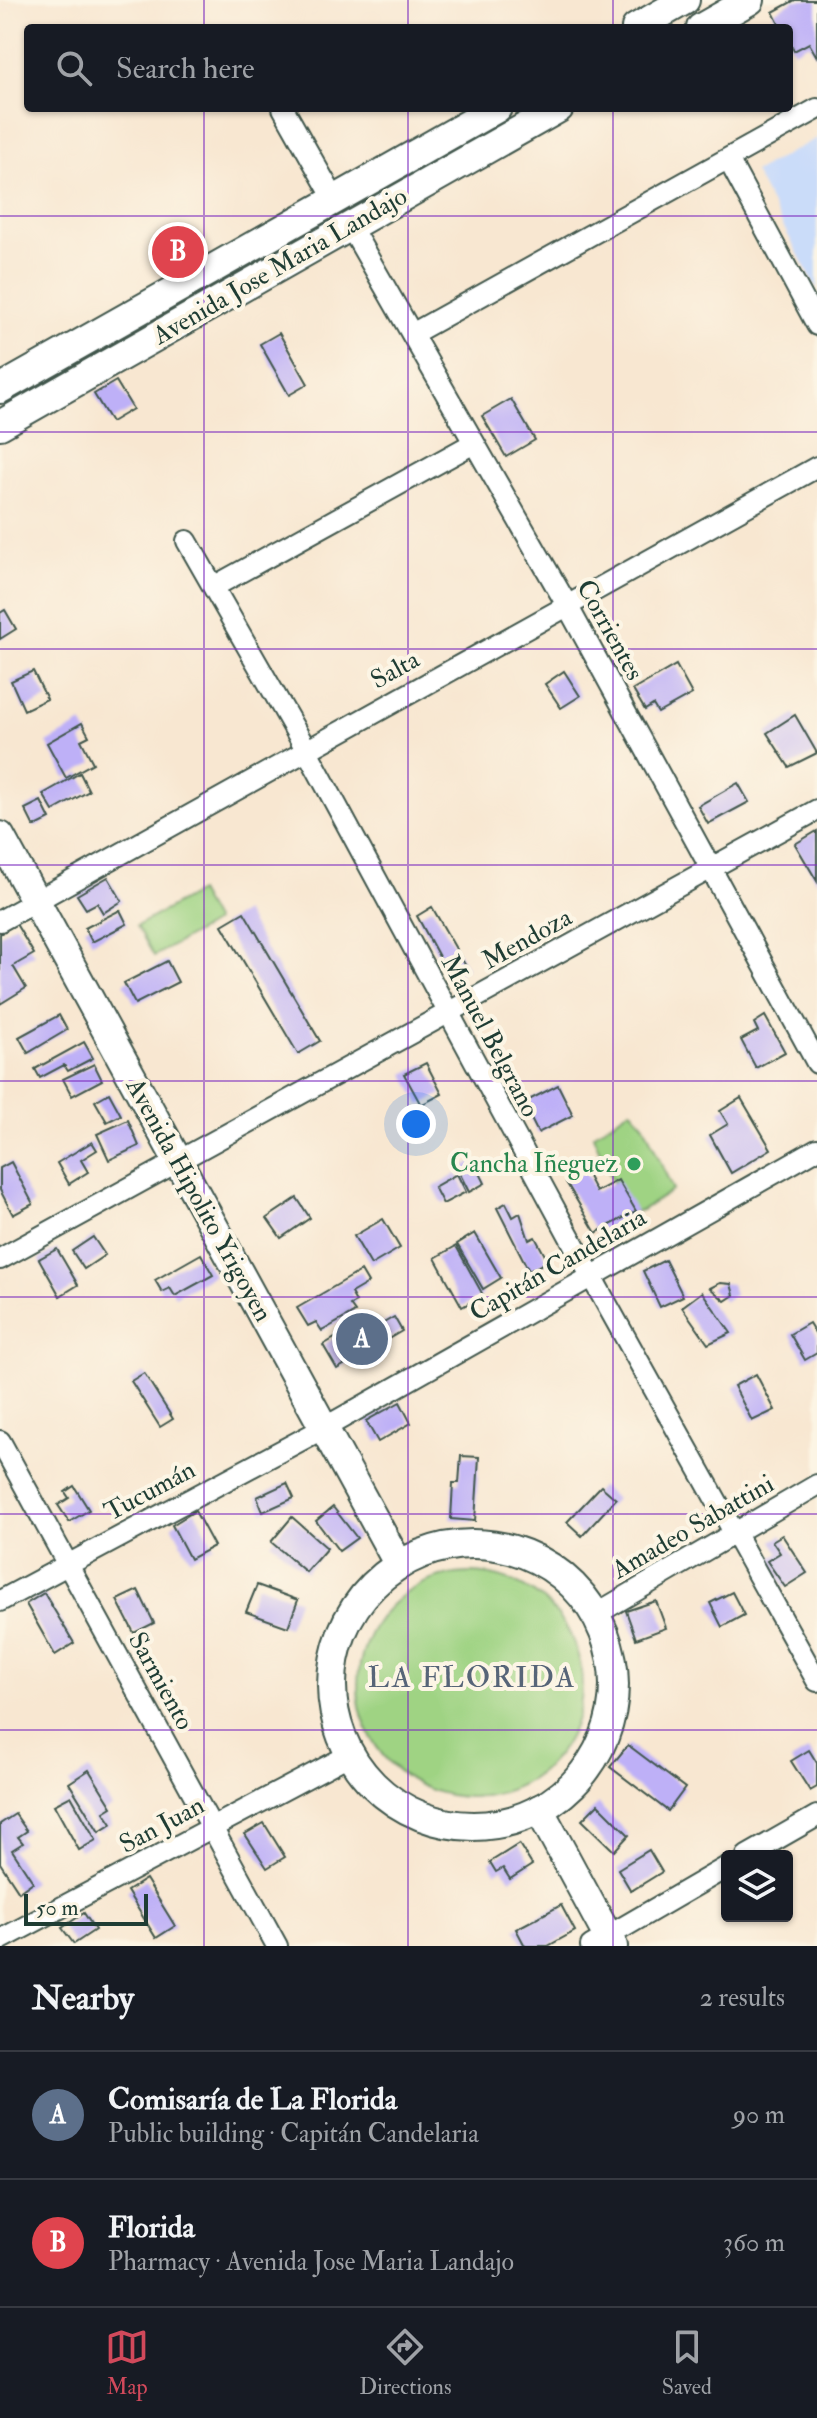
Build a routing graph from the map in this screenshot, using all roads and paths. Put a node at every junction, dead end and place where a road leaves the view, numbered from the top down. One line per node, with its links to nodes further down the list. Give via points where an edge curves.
1 (685, 0): 3 (street)
2 (750, 0): 4 (street)
3 (643, 24)
4 (708, 24)
5 (817, 109): 9 (street)
6 (285, 112): 10 (street)
7 (490, 112): 10 (street, Avenida Jose Maria Landajo)
8 (552, 112): 11 (street, Avenida Jose Maria Landajo)
9 (728, 159): 12 (street); 13 (street)
10 (336, 202): 14 (street, Avenida Jose Maria Landajo)
11 (350, 226): 13 (street, Corrientes); 15 (street, Avenida Jose Maria Landajo)
12 (817, 325)
13 (412, 334): 16 (street, Corrientes)
14 (0, 389)
15 (0, 425)
16 (474, 443): 19 (street); 20 (street, Corrientes)
17 (817, 467): 20 (street, Salta)
18 (187, 541): 19 (street, Manuel Belgrano)
19 (215, 586): 21 (street, Manuel Belgrano)
20 (567, 605): 21 (street, Salta); 24 (street, Corrientes)
21 (306, 749): 25 (street, Salta); 27 (street, Manuel Belgrano)
22 (817, 810): 24 (street, Mendoza)
23 (0, 836): 25 (street, Avenida Hipolito Yrigoyen)
24 (709, 868): 27 (street, Mendoza); 28 (street, Corrientes)
25 (36, 902): 26 (street, Salta); 30 (street, Avenida Hipolito Yrigoyen)
26 (0, 921)
27 (448, 1013): 30 (street, Mendoza); 32 (street, Manuel Belgrano)
28 (817, 1063)
29 (817, 1149): 32 (street, Capitán Candelaria)
30 (177, 1160): 31 (street, Mendoza); 33 (street, Avenida Hipolito Yrigoyen)
31 (0, 1259)
32 (591, 1276): 33 (street, Capitán Candelaria); 36 (street, Manuel Belgrano)
33 (324, 1428): 37 (street, Tucumán); 38 (street, Avenida Hipolito Yrigoyen)
34 (0, 1441): 37 (street, Sarmiento)
35 (817, 1485): 36 (street, Amadeo Sabattini)
36 (734, 1533): 40 (street, Amadeo Sabattini); 41 (street, Manuel Belgrano)
37 (67, 1564): 39 (street, Tucumán); 45 (street, Sarmiento)
38 (399, 1565): 40 (street, via 471,1543 508,1548 543,1562 573,1584); 42 (street, via 349,1616 336,1650 331,1686)
39 (0, 1601)
40 (596, 1614): 43 (street, via 614,1686 609,1723 570,1787)
41 (817, 1681)
42 (349, 1755): 43 (street, via 371,1784 400,1806 433,1821 469,1826 505,1822); 45 (street, San Juan)
43 (539, 1809): 49 (street)
44 (817, 1816): 46 (street)
45 (212, 1828): 48 (street, San Juan); 50 (street, Sarmiento)
46 (758, 1850)
47 (721, 1871): 49 (street)
48 (0, 1940)
49 (604, 1943)
50 (277, 1946)

